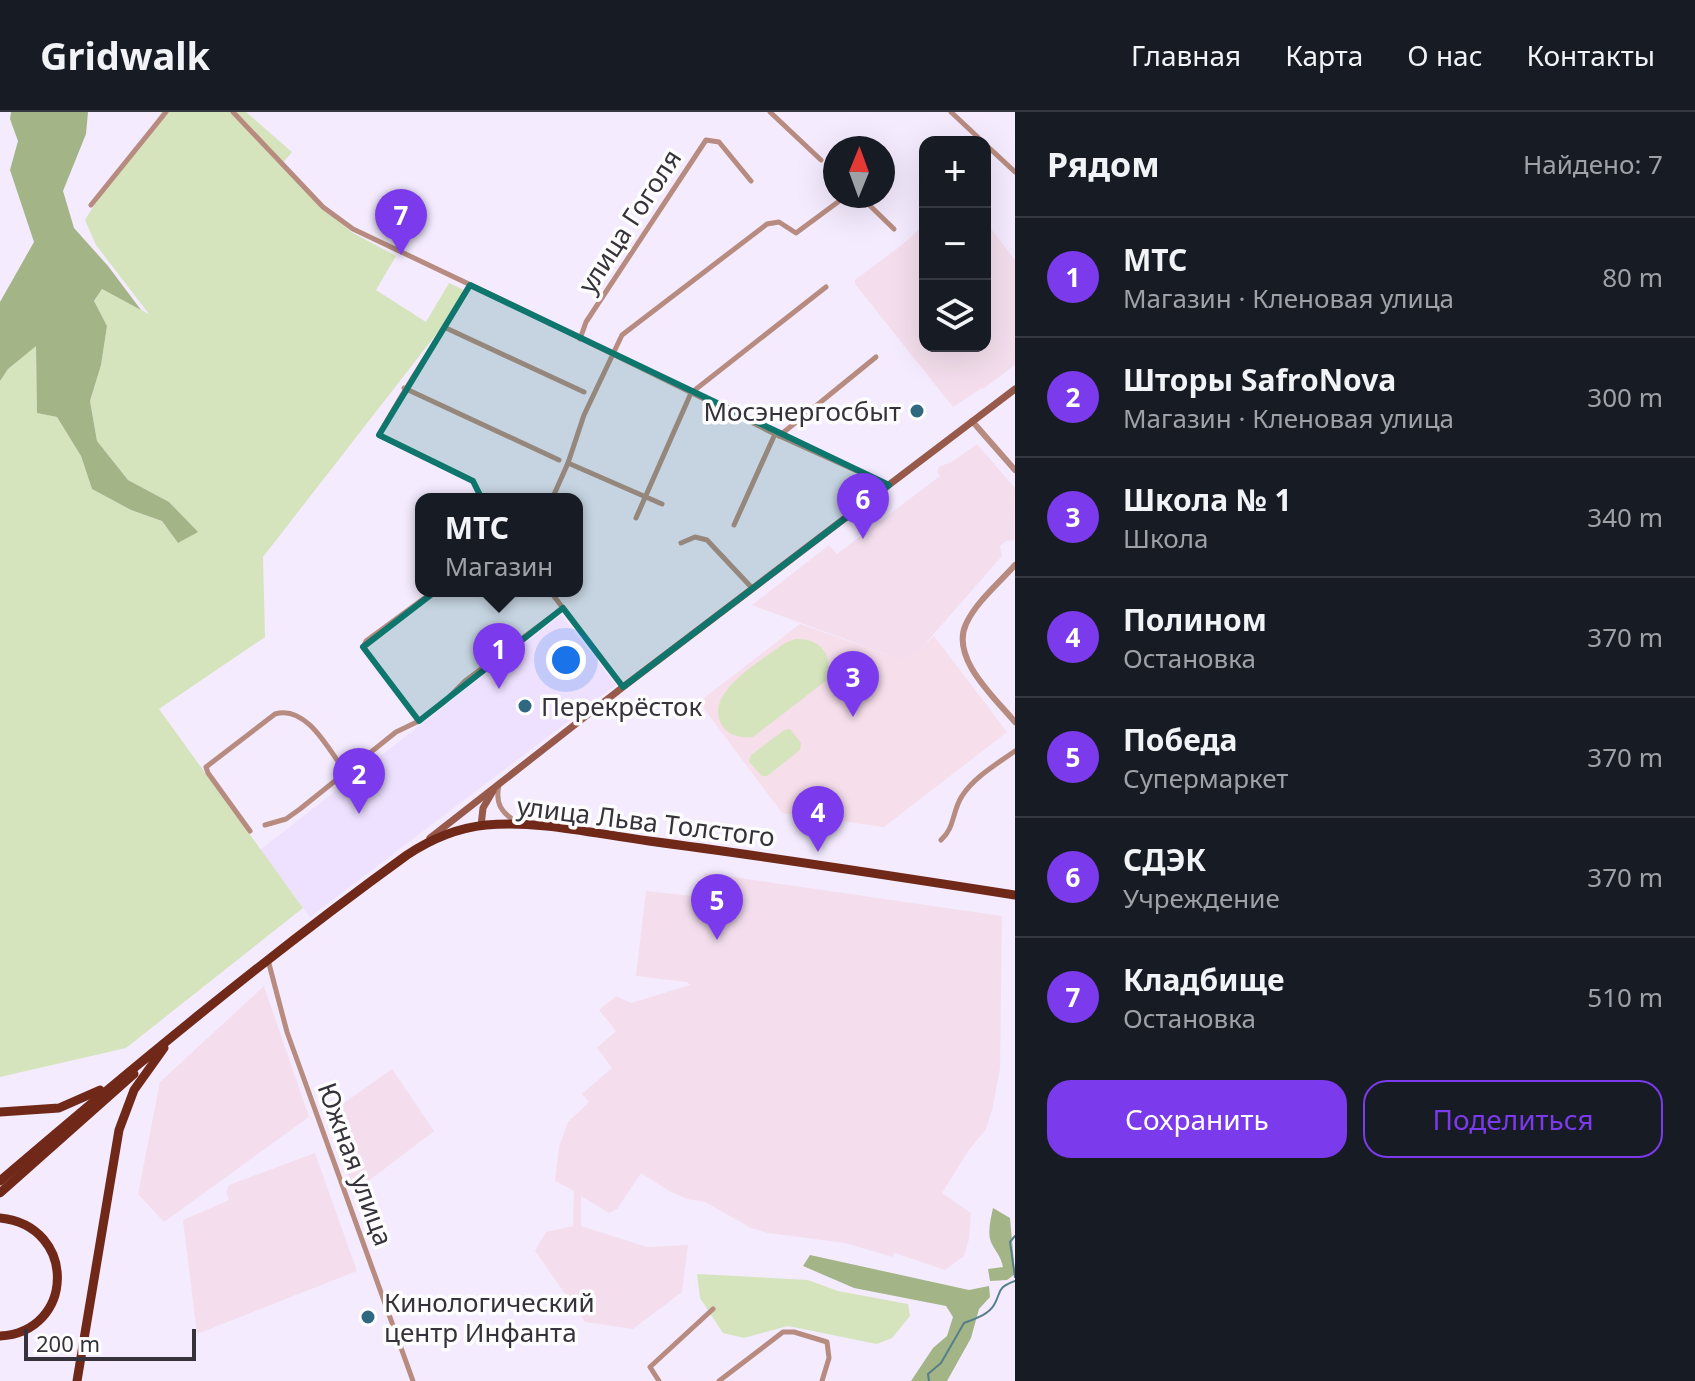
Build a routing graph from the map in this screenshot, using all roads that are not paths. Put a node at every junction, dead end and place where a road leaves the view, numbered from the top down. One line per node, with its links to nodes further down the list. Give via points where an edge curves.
1 (166, 112): 10 (street)
2 (233, 112): 14 (street, via 323,207 353,229)
3 (770, 112): 7 (street)
4 (951, 112): 5 (street)
5 (977, 136)
6 (991, 150): 8 (street)
7 (821, 160)
8 (1015, 172)
9 (751, 181): 17 (street, улица Гоголя, via 719,142 706,140 586,322)
10 (91, 205)
11 (830, 208): 18 (street, via 796,233 779,222 767,224 622,335)
12 (872, 208): 13 (street)
13 (894, 229)
14 (470, 285): 16 (street); 17 (street)
15 (826, 287): 23 (street)
16 (446, 328): 20 (street); 22 (street)
17 (580, 339): 18 (street)
18 (611, 354): 23 (street); 27 (street)
19 (876, 357): 25 (street)
20 (404, 388): 26 (street); 30 (street, via 379,435 473,481)
21 (1015, 389): 24 (main road)
22 (584, 392)
23 (691, 393): 25 (street); 32 (street)
24 (972, 421): 28 (street); 29 (main road)
25 (777, 435): 29 (street); 35 (street)
26 (559, 460)
27 (568, 463): 31 (street); 32 (street)
28 (1015, 470)
29 (889, 485): 38 (main road)
30 (479, 493)
31 (555, 493)
32 (645, 496): 33 (street); 34 (street)
33 (662, 504)
34 (636, 518)
35 (734, 525)
36 (681, 543): 38 (street, via 695,537 707,540)
37 (1015, 565): 44 (street, via 967,622 963,640 974,670)
38 (753, 589): 42 (main road)
39 (426, 597): 43 (street, via 363,647)
40 (555, 597): 41 (street)
41 (563, 608): 42 (street); 43 (street)
42 (623, 687): 47 (main road)
43 (419, 721): 46 (street, via 396,732)
44 (1015, 722)
45 (1015, 751): 52 (street, via 966,789 950,832)
46 (346, 773): 48 (street, via 286,819); 51 (street, via 303,718 288,711 275,714 206,767)
47 (499, 783): 49 (street, via 501,811); 50 (main road, via 483,808); 53 (main road)
48 (265, 825)
49 (525, 825): 50 (highway, улица Льва Толстого); 54 (highway, улица Льва Толстого)
50 (481, 826): 53 (highway, улица Льва Толстого)
51 (250, 831)
52 (941, 840)
53 (417, 848): 55 (highway, улица Льва Толстого)
54 (1015, 895)
55 (267, 959): 56 (highway, улица Льва Толстого); 66 (street, Южная улица, via 287,1032)
56 (199, 1016): 57 (highway); 58 (highway)
57 (166, 1045): 61 (highway); 65 (highway, via 122,1117)
58 (120, 1078): 59 (highway, via 59,1108); 60 (highway)
59 (0, 1112)
60 (0, 1181)
61 (0, 1193)
62 (0, 1218): 64 (highway, via 39,1233 54,1256 58,1278 53,1300 38,1322)
63 (713, 1309): 67 (street, via 650,1367)
64 (0, 1336)
65 (77, 1381)
66 (413, 1381)
67 (659, 1381)
68 (719, 1381): 69 (street, via 783,1332 827,1342 829,1358)
69 (822, 1381)

